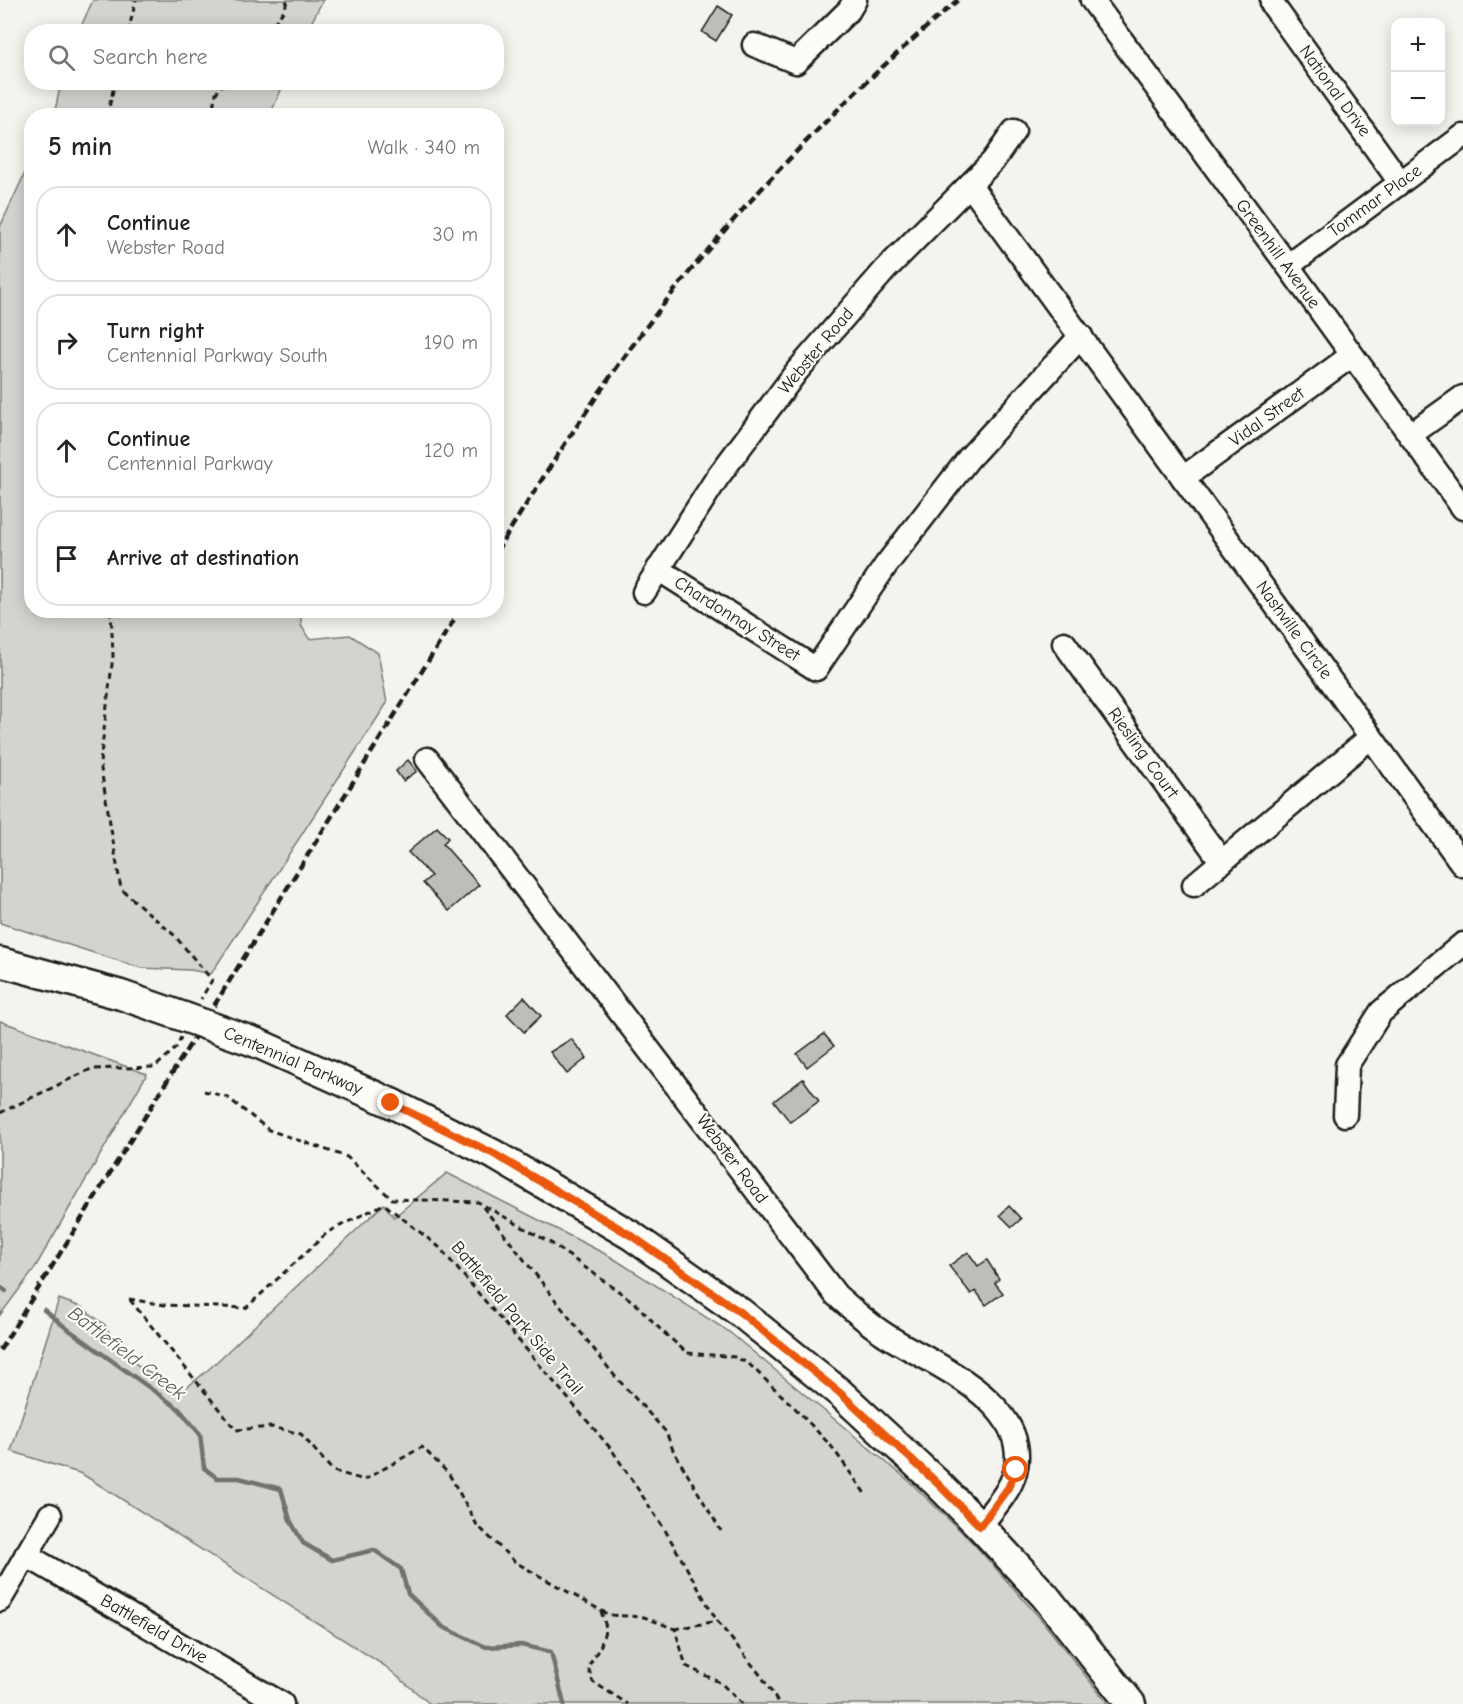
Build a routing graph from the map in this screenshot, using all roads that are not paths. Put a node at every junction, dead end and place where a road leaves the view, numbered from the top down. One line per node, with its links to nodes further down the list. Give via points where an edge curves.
1 (855, 0): 4 (street, via 796,62)
2 (1092, 0): 9 (street, Greenhill Avenue)
3 (1272, 0): 7 (street, National Drive)
4 (754, 45)
5 (1014, 131): 8 (street, Webster Road)
6 (1463, 136): 7 (street, Tommar Place)
7 (1400, 182): 9 (street, Tommar Place)
8 (970, 185): 10 (street, Nashville Circle); 16 (street, Webster Road, via 885,270 797,371 717,478)
9 (1288, 266): 11 (street, Greenhill Avenue)
10 (1081, 336): 14 (street, Nashville Circle); 16 (street, Chardonnay Street, via 969,458 886,565 816,669)
11 (1352, 356): 13 (street, Greenhill Avenue); 14 (street, Vidal Street)
12 (1463, 397): 13 (street)
13 (1410, 435): 15 (street, Greenhill Avenue)
14 (1183, 478): 19 (street, Nashville Circle)
15 (1463, 508)
16 (658, 569): 17 (street, Webster Road)
17 (644, 592)
18 (1064, 643): 21 (street, Riesling Court)
19 (1371, 737): 21 (street); 22 (street, Nashville Circle)
20 (428, 759): 28 (street, Webster Road, via 836,1294 893,1340 976,1390 1009,1424 1016,1443 1016,1470 1008,1488)
21 (1222, 862): 23 (street)
22 (1463, 866)
23 (1194, 885)
24 (1463, 944): 26 (street, via 1382,1012 1347,1065)
25 (0, 962): 28 (main road, Centennial Parkway, bridge, via 121,995 257,1043 494,1154 632,1236 741,1313 840,1393)
26 (1344, 1115)
27 (50, 1515): 29 (street)
28 (980, 1526): 32 (main road, Centennial Parkway, via 1045,1596)
29 (26, 1555): 30 (street); 31 (street, Battlefield Drive)
30 (0, 1600)
31 (282, 1704)
32 (1131, 1704)

